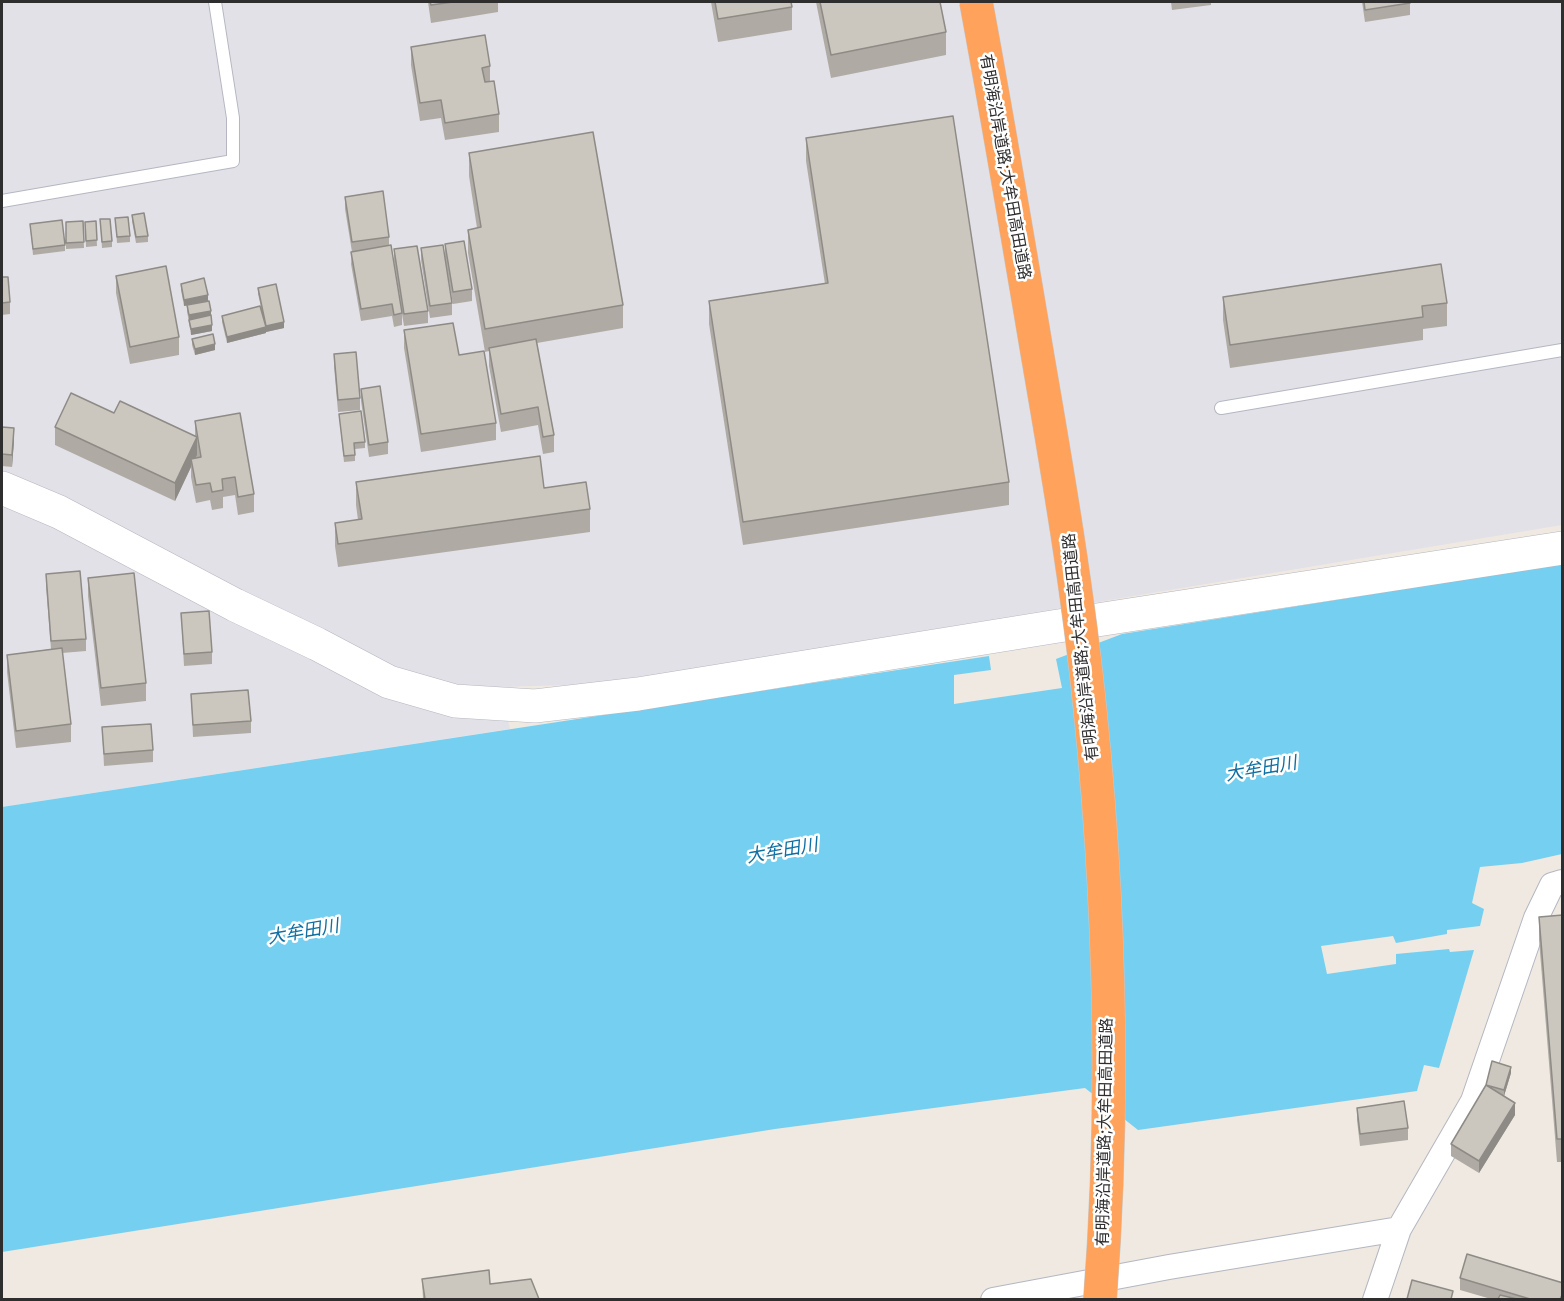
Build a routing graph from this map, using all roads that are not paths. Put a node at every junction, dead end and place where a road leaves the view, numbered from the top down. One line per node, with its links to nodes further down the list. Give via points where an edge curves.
1 (215, 2): 3 (lane, via 233,118 233,160)
2 (976, 2): 11 (highway, 有明海沿岸道路;大牟田高田道路, bridge, via 1068,529 1090,709 1104,883 1108,1065)
3 (2, 201)
4 (1563, 350): 5 (lane)
5 (1221, 408)
6 (2, 488): 7 (street, via 59,512 389,682 455,701 535,706 638,694)
7 (1563, 548)
8 (1563, 882): 9 (street, via 1552,885 1536,918 1473,1101)
9 (1399, 1229): 10 (street); 12 (street)
10 (993, 1299)
11 (1100, 1299)
12 (1375, 1299)

